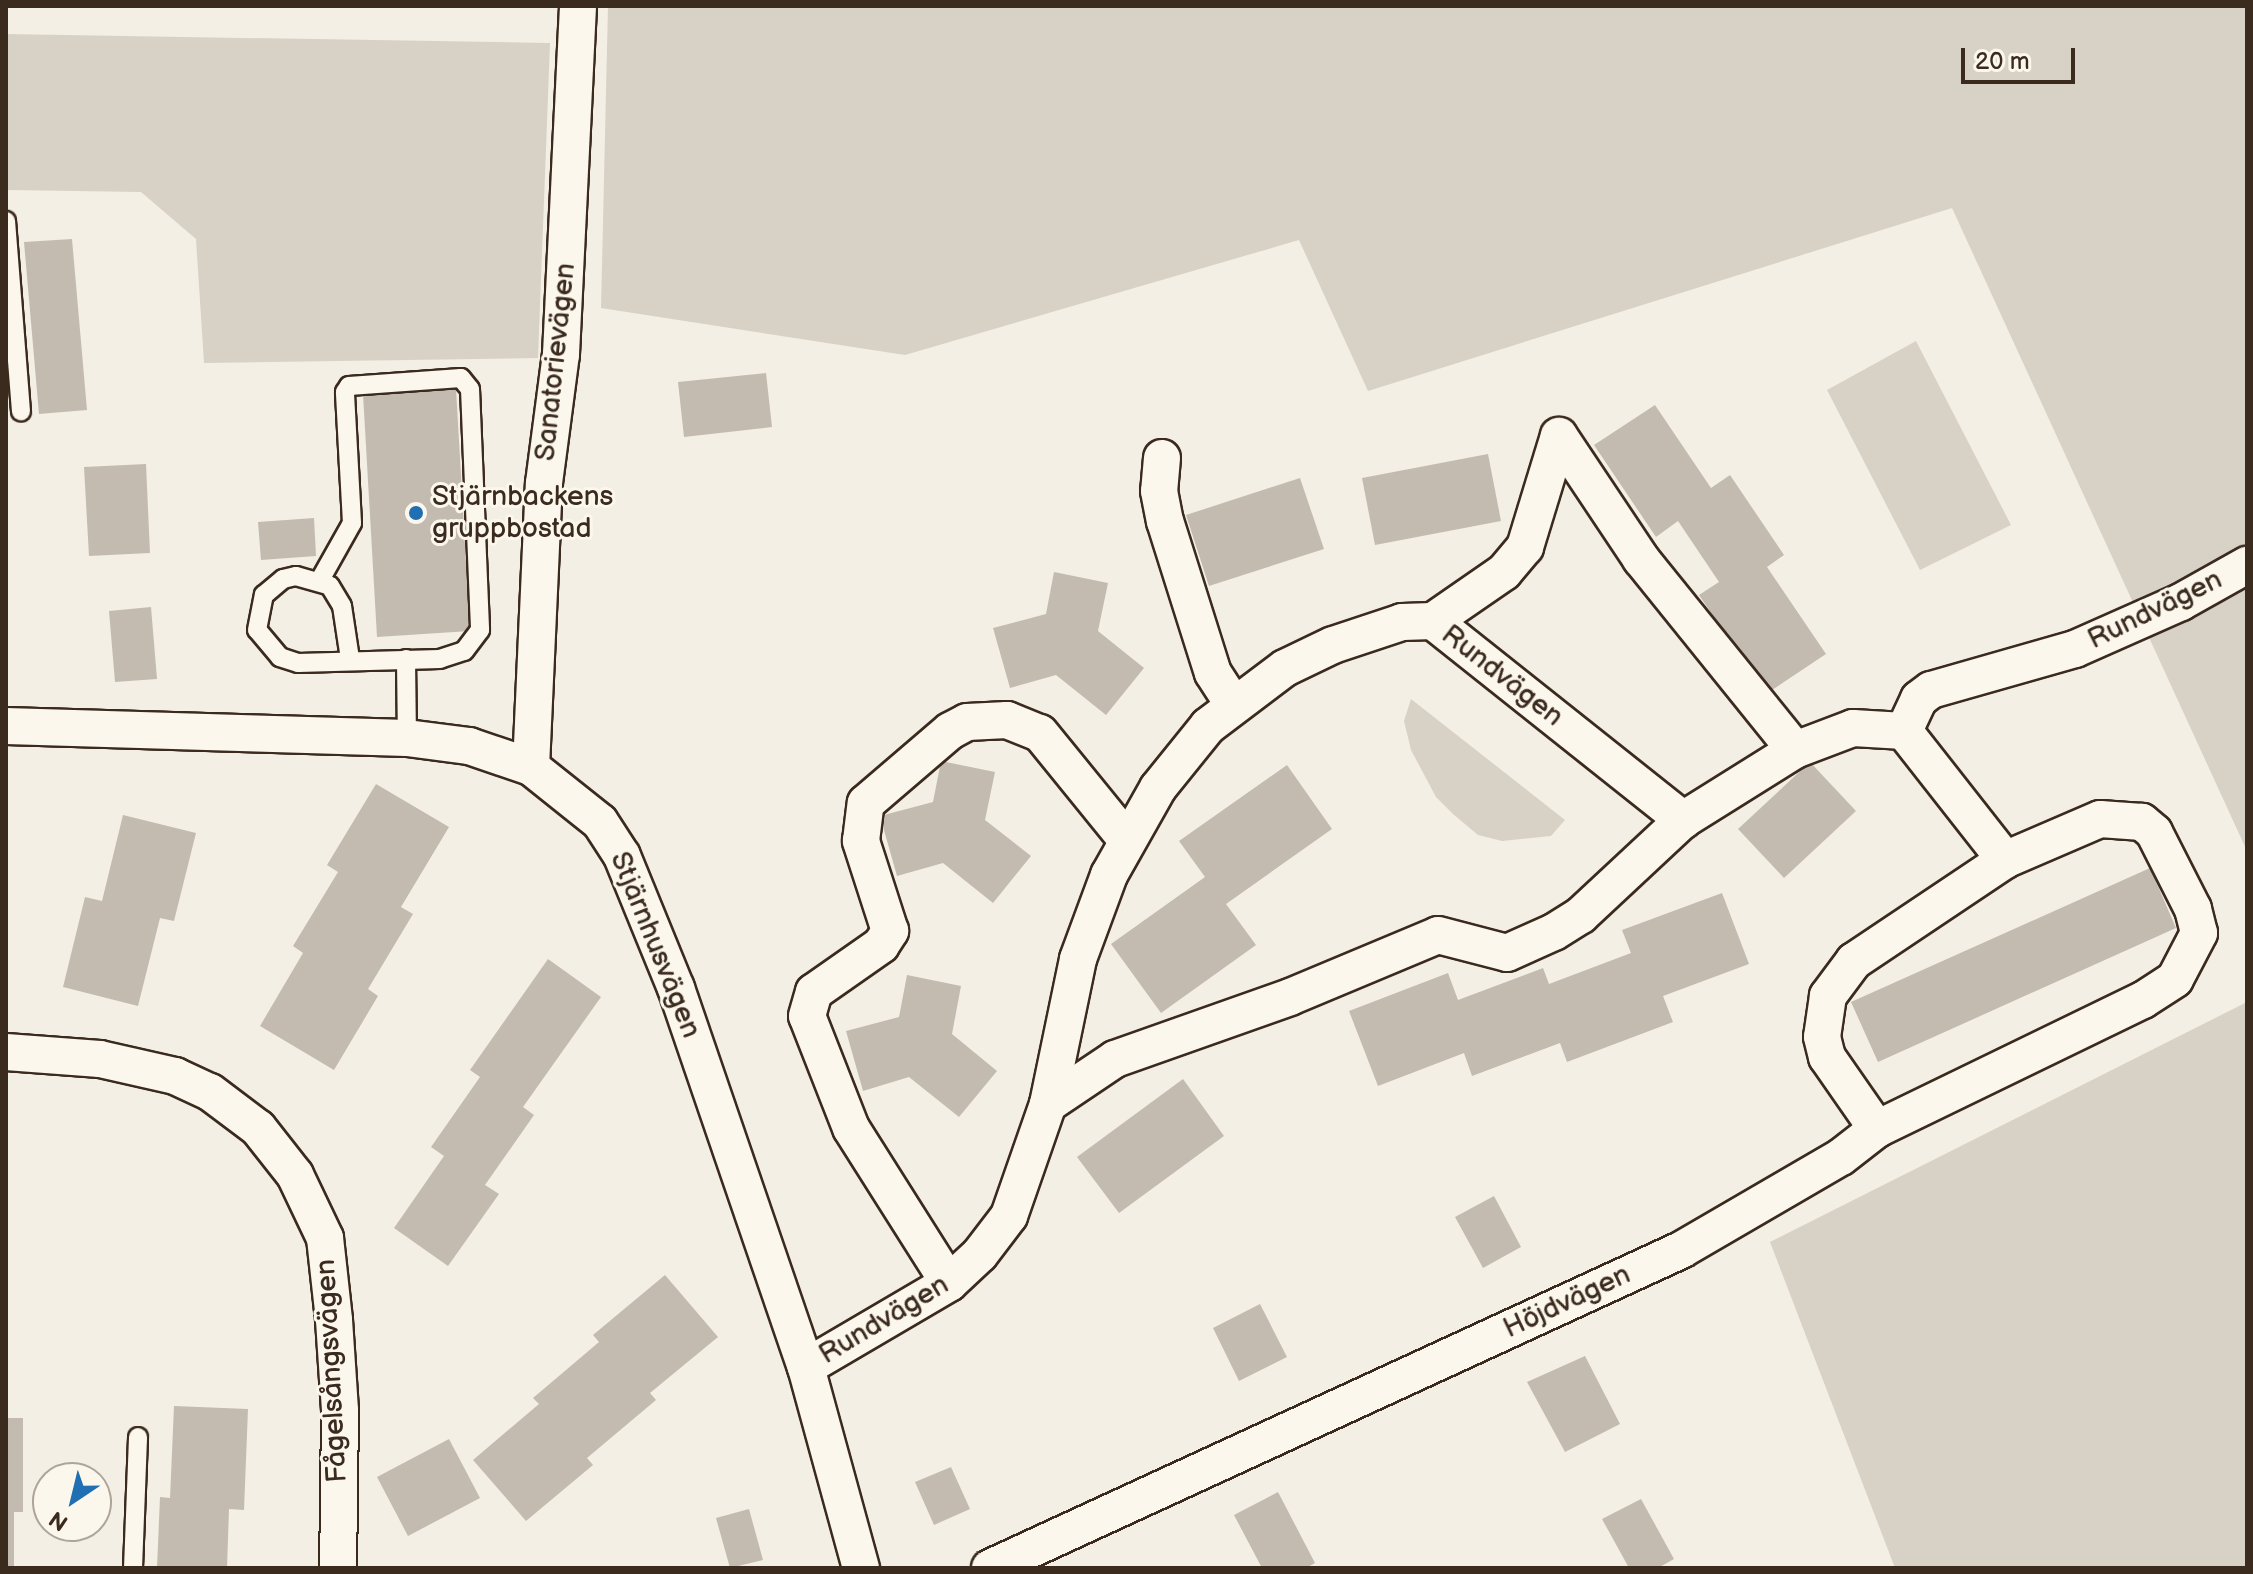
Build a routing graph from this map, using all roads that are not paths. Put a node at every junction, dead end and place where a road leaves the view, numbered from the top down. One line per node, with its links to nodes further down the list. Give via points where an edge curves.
1 (578, 6): 15 (street, Sanatorievägen, via 561,354 544,483)
2 (6, 221): 3 (lane)
3 (21, 411)
4 (1162, 458): 10 (street, via 1159,491 1165,521 1213,673)
5 (2247, 565): 12 (street, Rundvägen, via 2181,602 2075,649 1931,690 1919,699)
6 (320, 580): 8 (lane, via 342,606); 8 (lane, via 296,576 272,587 259,606 257,630 289,661); 9 (lane, via 352,523 345,392 349,386 461,378 470,389 480,630 454,657)
7 (1433, 621): 10 (street, Rundvägen, via 1402,622 1333,645 1285,668); 14 (street, via 1504,572 1525,547 1559,436 1641,559); 16 (street, Rundvägen)
8 (350, 659): 9 (lane)
9 (406, 659): 13 (lane)
10 (1234, 705): 17 (street, Rundvägen, via 1208,726 1158,788)
11 (6, 726): 13 (street, Stjärnhusvägen)
12 (1904, 731): 14 (street, via 1853,728); 18 (street)
13 (407, 738): 15 (street, Stjärnhusvägen, via 469,746)
14 (1795, 750): 16 (street)
15 (531, 767): 23 (street, Stjärnhusvägen, via 590,812 622,856 676,988)
16 (1683, 820): 20 (street, via 1581,915 1525,945 1507,953 1438,935 1290,997 1115,1059)
17 (1127, 840): 20 (street, Rundvägen, via 1078,959); 22 (street, via 1040,733 1007,720 967,722 950,731 866,803 861,841 890,931 881,945 814,992 807,1016 851,1128)
18 (2005, 860): 21 (street, via 1872,947 1837,979 1828,996 1822,1014 1827,1057); 21 (street, Höjdvägen, via 2100,819 2142,822 2154,832 2193,909 2199,933 2175,979 2128,1008)
19 (6, 1052): 26 (street, Fågelsångsvägen, via 100,1059 175,1076 210,1092 258,1128 295,1175 325,1238 334,1320 340,1411)
20 (1048, 1104): 22 (street, Rundvägen, via 1009,1216)
21 (1877, 1129): 28 (street, Höjdvägen, via 1841,1157 1681,1250)
22 (949, 1283): 23 (street, Rundvägen)
23 (806, 1367): 27 (street, Stjärnhusvägen)
24 (138, 1437): 25 (lane)
25 (133, 1568)
26 (338, 1568)
27 (861, 1568)
28 (990, 1568)

